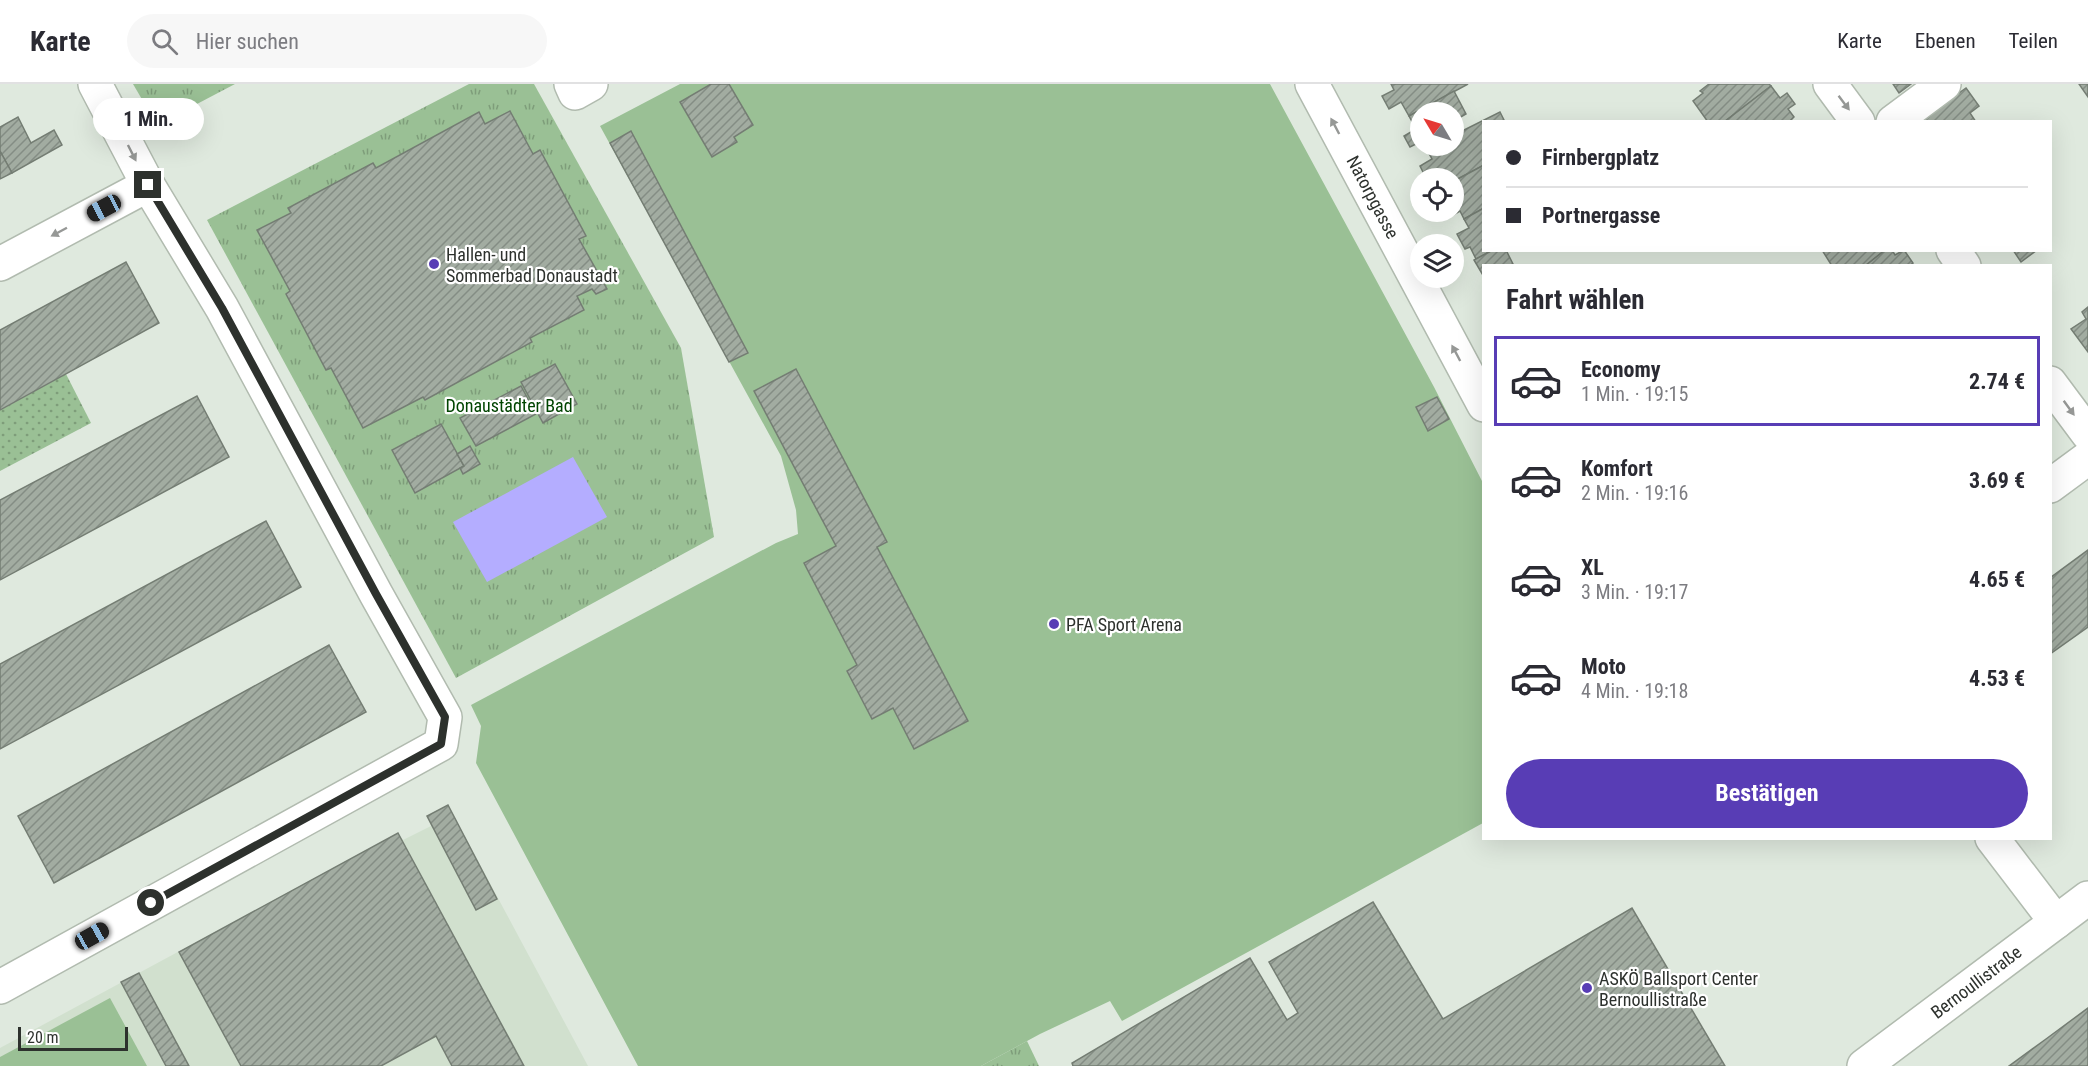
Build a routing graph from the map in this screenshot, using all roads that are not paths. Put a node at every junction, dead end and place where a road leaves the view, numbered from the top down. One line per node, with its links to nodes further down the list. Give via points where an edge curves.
1 (95, 84): 7 (street, one-way to 7)
2 (1312, 84): 10 (street, Natorpgasse, one-way to 2)
3 (1830, 84): 5 (street, one-way to 5)
4 (1944, 84): 6 (street)
5 (1856, 120)
6 (1896, 120)
7 (148, 185): 8 (street, one-way to 8); 17 (street, via 222,308 445,717 441,744)
8 (0, 264)
9 (2052, 386): 11 (street, one-way to 11)
10 (1482, 401)
11 (2088, 434)
12 (2088, 458): 13 (street)
13 (2052, 485)
14 (1994, 840): 16 (street)
15 (2088, 898): 16 (street, Bernoullistraße)
16 (2056, 922): 18 (street, Bernoullistraße)
17 (0, 987)
18 (1864, 1066)

